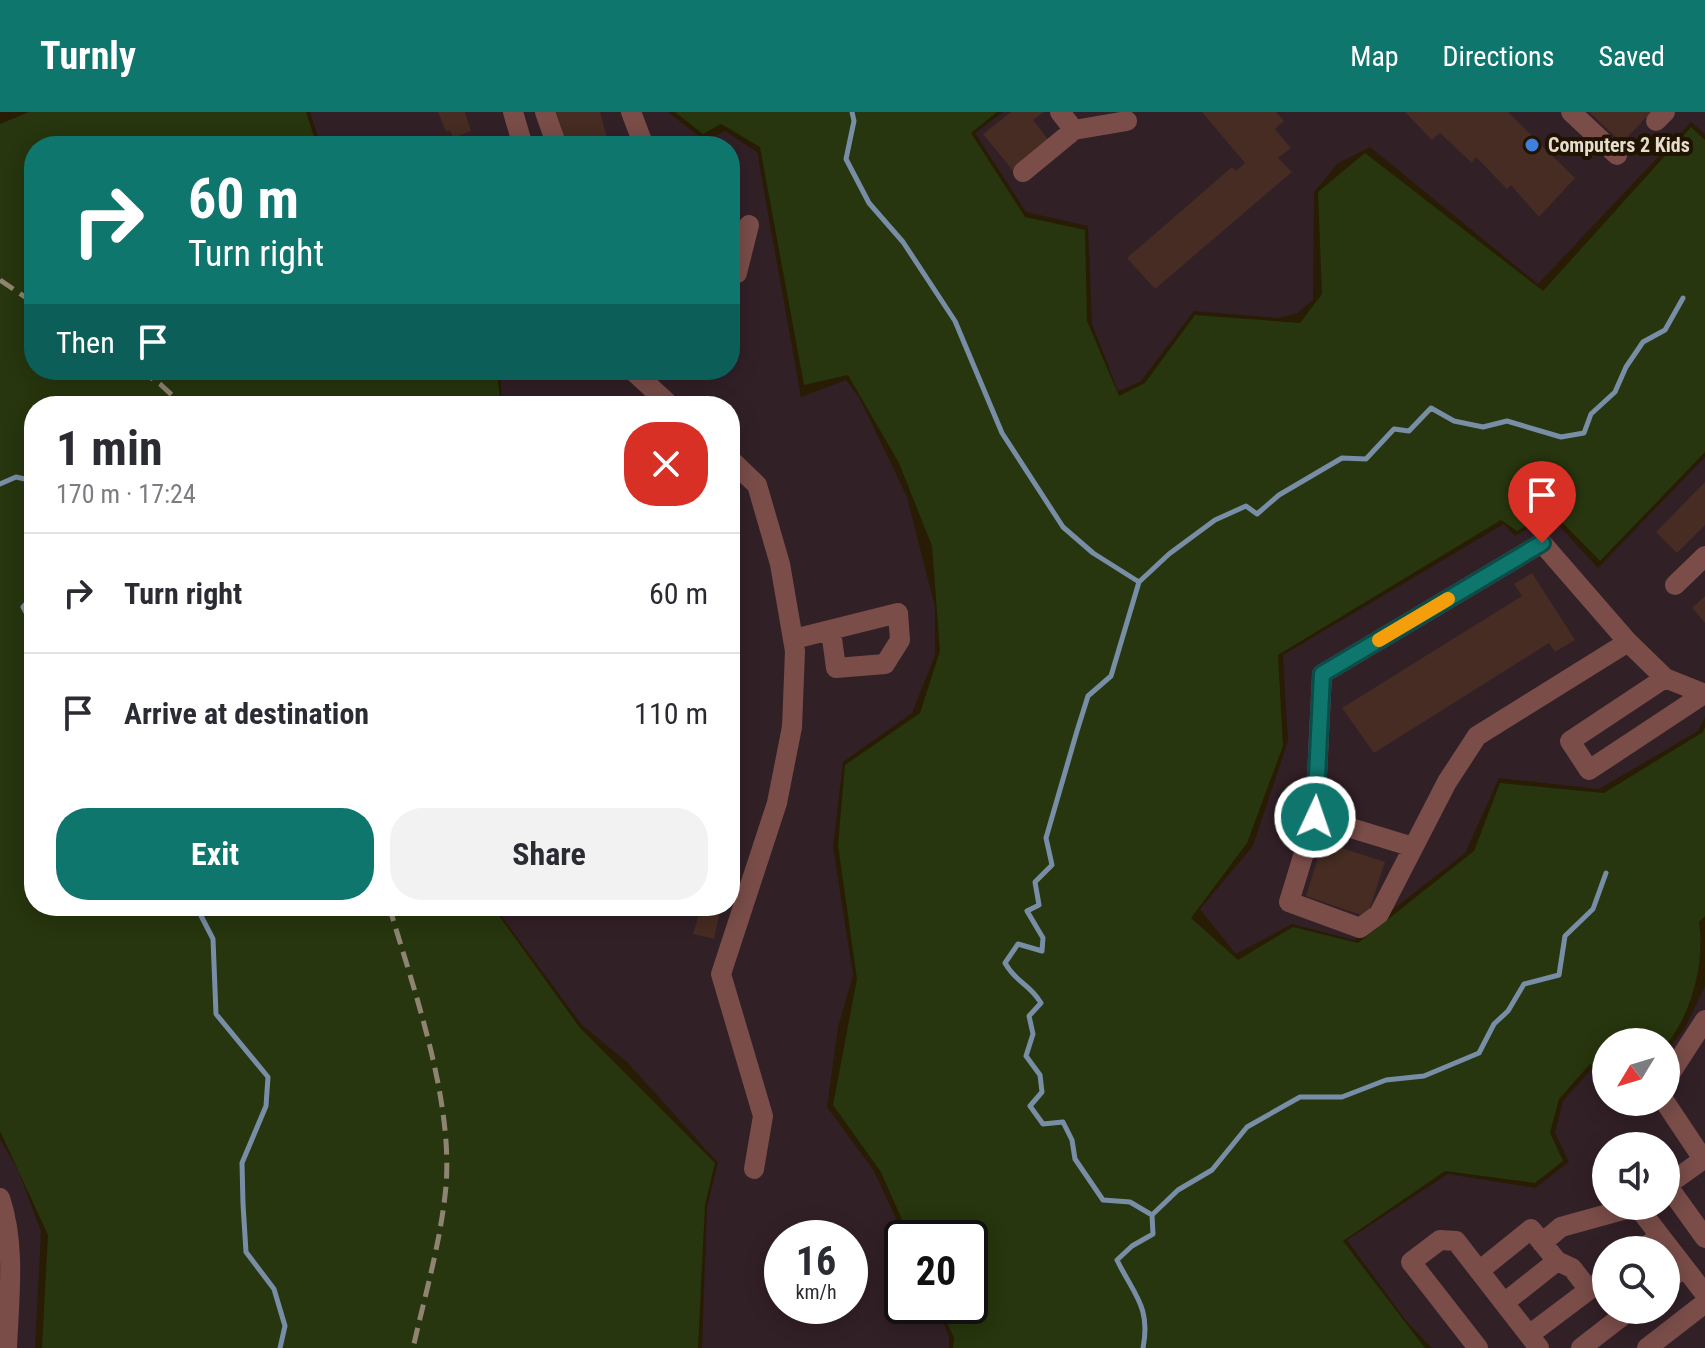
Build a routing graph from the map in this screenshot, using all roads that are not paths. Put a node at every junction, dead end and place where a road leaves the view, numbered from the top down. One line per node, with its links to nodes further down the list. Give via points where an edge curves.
1 (513, 112): 8 (street)
2 (545, 112): 9 (street)
3 (631, 112): 10 (street)
4 (1060, 112): 7 (street)
5 (1571, 112): 11 (street)
6 (1127, 115): 7 (street)
7 (1074, 130): 12 (street)
8 (519, 136)
9 (553, 136)
10 (640, 136)
11 (1617, 155)
12 (1023, 172)
13 (749, 225): 14 (street)
14 (740, 261)
15 (643, 380): 16 (street)
16 (660, 396)
17 (740, 469): 21 (street, via 757,485)
18 (1705, 556): 19 (street)
19 (1675, 585)
20 (831, 631): 21 (street)
21 (794, 639): 27 (street, via 792,727 777,803)
22 (1628, 642): 23 (street); 25 (street, via 1542,543 1322,674); 26 (street, via 1477,736)
23 (1665, 678): 24 (street); 24 (street, via 1570,741 1589,770)
24 (1705, 694)
25 (1315, 817): 26 (street); 26 (street, via 1289,902 1360,928 1379,914)
26 (1413, 847)
27 (740, 916)
28 (740, 916): 33 (street, via 721,974 763,1116)
29 (1705, 1020): 30 (street)
30 (1680, 1058)
31 (1675, 1116): 32 (street)
32 (1704, 1159): 34 (street)
33 (754, 1169)
34 (1680, 1176)
35 (0, 1198): 54 (street, via 11,1260)
36 (1680, 1205): 40 (street)
37 (1592, 1218): 41 (street, via 1561,1227)
38 (1648, 1220): 39 (street)
39 (1660, 1236)
40 (1705, 1238)
41 (1542, 1243): 42 (street); 46 (street, via 1531,1229)
42 (1557, 1261): 48 (street, via 1572,1268); 50 (street)
43 (1680, 1262): 44 (street)
44 (1684, 1267): 45 (street); 49 (street)
45 (1680, 1270)
46 (1479, 1271): 50 (street); 55 (street, via 1456,1241 1440,1240 1411,1262)
47 (1592, 1288): 48 (street)
48 (1589, 1290): 53 (street)
49 (1705, 1294)
50 (1504, 1303): 53 (street)
51 (1705, 1303): 57 (street)
52 (1612, 1324): 56 (street)
53 (1534, 1342)
54 (7, 1348)
55 (1478, 1348)
56 (1581, 1348)
57 (1647, 1348)

